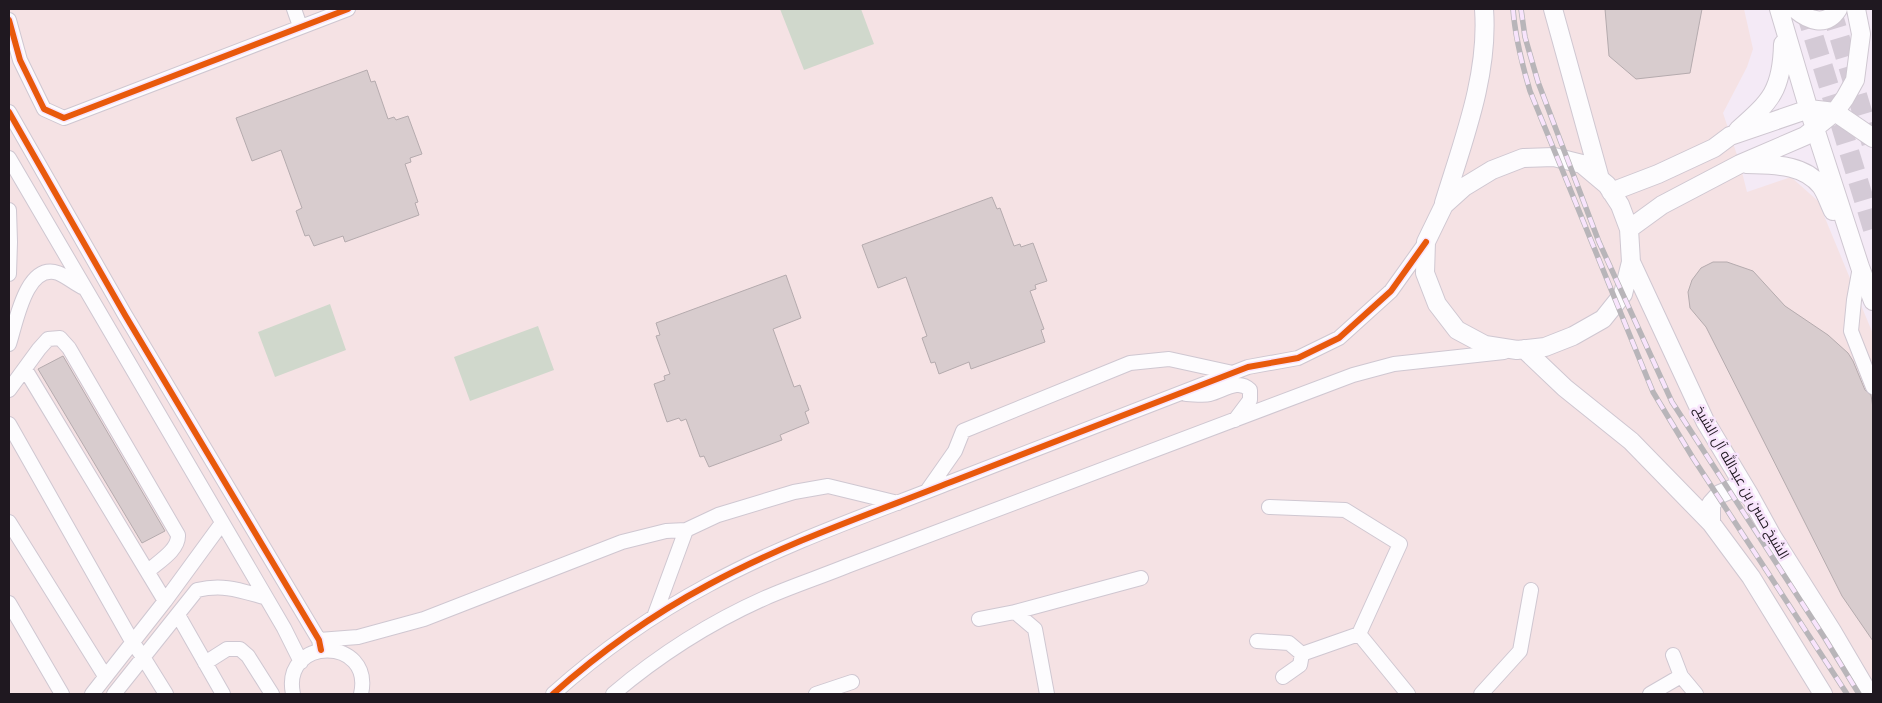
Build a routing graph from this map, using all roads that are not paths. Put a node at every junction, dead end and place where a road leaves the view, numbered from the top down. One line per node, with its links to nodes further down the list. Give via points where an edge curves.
1 (294, 9): 10 (street)
2 (348, 9): 10 (street)
3 (1484, 9): 21 (main road, الشيخ حسن بن عبدالله آل الشيخ, via 1483,50 1476,90)
4 (1553, 9): 20 (main road, الشيخ حسن بن عبدالله آل الشيخ)
5 (1838, 9): 8 (main road, via 1824,20 1810,20)
6 (1856, 9): 14 (main road, via 1862,34 1855,80)
7 (1862, 9): 11 (main road)
8 (1786, 13): 12 (main road, via 1793,60); 16 (main road, via 1783,67 1776,90 1761,110)
9 (9, 20): 10 (street, via 20,60 44,109 64,118)
10 (300, 26)
11 (1873, 41)
12 (1809, 109): 14 (main road); 15 (main road); 16 (main road)
13 (9, 112): 60 (street)
14 (1835, 112): 15 (main road); 17 (main road)
15 (1816, 128): 19 (main road, via 1806,136); 26 (main road)
16 (1730, 136): 20 (main road, via 1714,148 1658,174)
17 (1873, 138)
18 (9, 158): 28 (street)
19 (1740, 164): 23 (main road, via 1662,205); 26 (main road, via 1782,165 1808,174 1821,187)
20 (1606, 185): 21 (main road, الشيخ حسن بن عبدالله آل الشيخ, via 1582,164 1554,157 1522,158 1464,186); 23 (main road, الشيخ حسن بن عبدالله آل الشيخ, via 1620,205)
21 (1444, 205): 24 (main road, الشيخ حسن بن عبدالله آل الشيخ)
22 (9, 210): 27 (street)
23 (1629, 229): 25 (main road, الشيخ حسن بن عبدالله آل الشيخ)
24 (1426, 242): 31 (main road, الشيخ حسن بن عبدالله آل الشيخ, via 1425,273 1437,304 1457,330 1486,345); 33 (street, via 1391,291 1339,338 1298,358)
25 (1631, 262): 31 (main road, الشيخ حسن بن عبدالله آل الشيخ, via 1623,294 1603,319 1545,347); 40 (main road, الشيخ حسن بن عبدالله آل الشيخ, via 1705,421)
26 (1860, 267): 29 (main road); 34 (street, via 1851,331)
27 (9, 274)
28 (84, 288): 30 (street, via 58,272 41,273 32,280 27,291); 44 (street)
29 (1873, 301)
30 (9, 344)
31 (1521, 350): 37 (street, via 1379,367); 45 (main road, via 1631,441)
32 (24, 369): 35 (street); 47 (street); 47 (street, via 48,339 60,338 69,348 178,536 177,544)
33 (1233, 373): 36 (street); 39 (street, via 1169,359 1130,363 963,431 955,451)
34 (1873, 387)
35 (9, 390)
36 (1178, 394): 37 (street, via 1209,394 1236,385 1246,386 1250,390 1250,400); 39 (street)
37 (1234, 420): 79 (street, via 766,598 682,643)
38 (9, 424): 59 (street)
39 (927, 491): 41 (street)
40 (1750, 496): 45 (main road, via 1734,488 1720,494 1711,504); 87 (main road, الشيخ حسن بن عبدالله آل الشيخ)
41 (898, 502): 46 (street, via 828,486 794,492 718,515); 55 (street, via 742,567)
42 (1269, 507): 57 (street, via 1346,510 1400,544)
43 (9, 522): 66 (street)
44 (222, 523): 50 (street); 51 (street)
45 (1711, 523): 86 (main road, via 1751,577)
46 (686, 530): 55 (street); 60 (street, via 666,531 622,542 424,619)
47 (148, 571): 51 (street)
48 (1141, 578): 53 (street)
49 (1531, 590): 83 (street, via 1520,651)
50 (264, 597): 54 (street, via 213,586 197,590); 64 (street)
51 (165, 601): 59 (street)
52 (9, 603): 70 (street)
53 (1015, 612): 56 (street); 81 (street, via 1035,628)
54 (178, 615): 63 (street); 65 (street)
55 (654, 617): 78 (street, via 577,672)
56 (979, 619)
57 (1359, 634): 61 (street); 82 (street)
58 (1257, 640): 61 (street, via 1290,643)
59 (133, 643): 63 (street); 66 (street)
60 (320, 645): 64 (street); 77 (street, via 344,654 354,662 361,678)
61 (1302, 654): 68 (street, via 1300,665)
62 (1673, 655): 67 (street)
63 (144, 657): 72 (street); 73 (street)
64 (301, 662): 76 (street, via 293,679)
65 (205, 663): 74 (street); 75 (street, via 227,649 240,649)
66 (106, 676): 71 (street)
67 (1681, 676): 84 (street); 85 (street)
68 (1283, 677)
69 (852, 682): 80 (street)
70 (62, 694)
71 (92, 694)
72 (115, 694)
73 (166, 694)
74 (223, 694)
75 (272, 694)
76 (294, 694)
77 (361, 694)
78 (553, 694)
79 (613, 694)
80 (816, 694)
81 (1047, 694)
82 (1408, 694)
83 (1481, 694)
84 (1650, 694)
85 (1696, 694)
86 (1823, 694)
87 (1869, 694)

